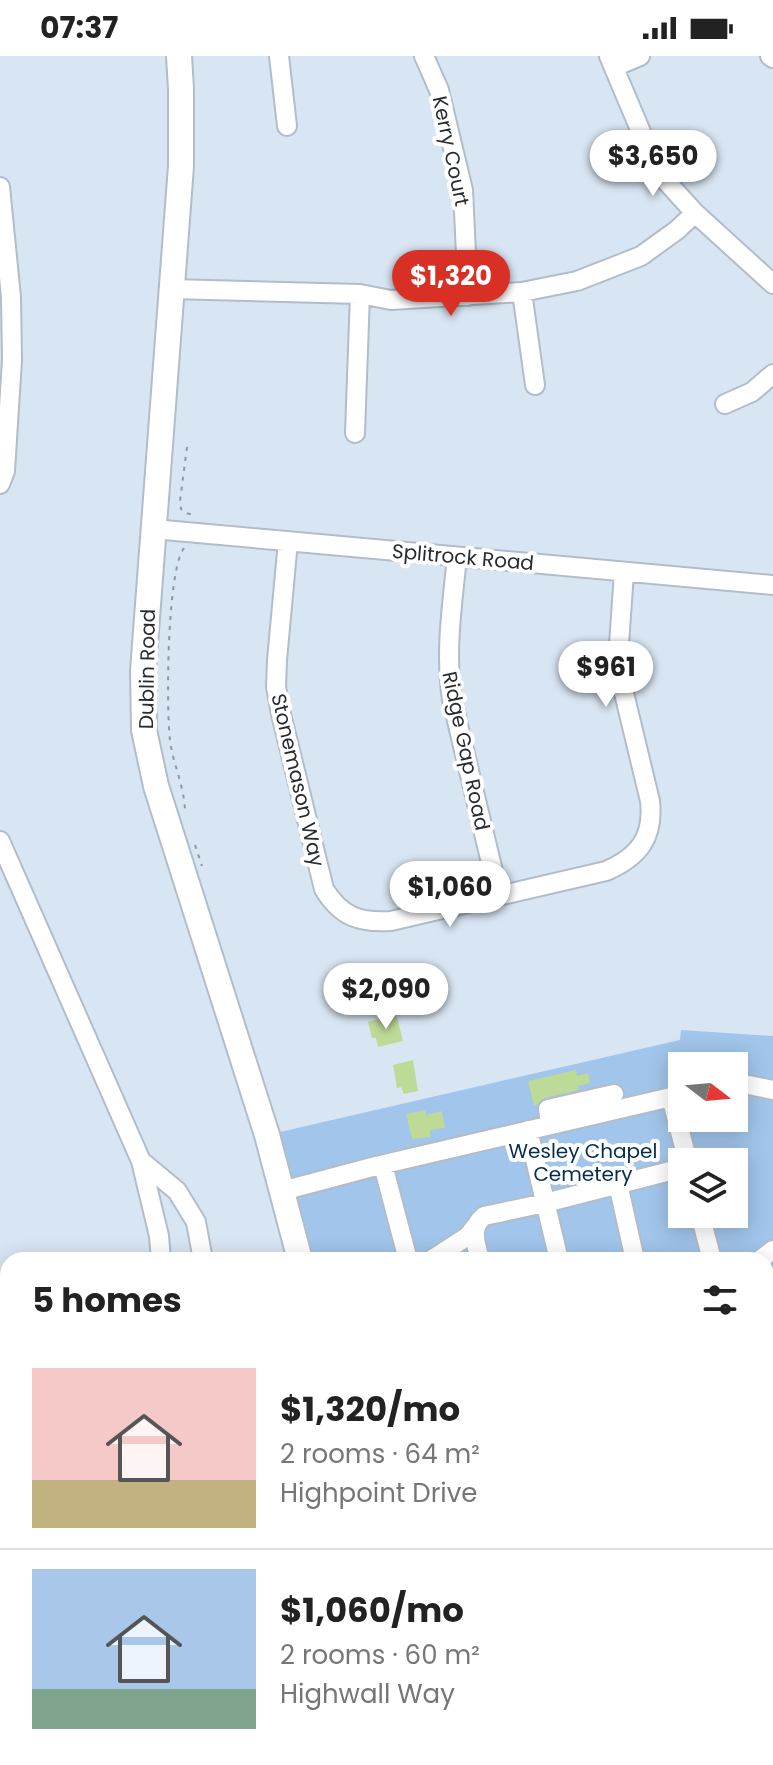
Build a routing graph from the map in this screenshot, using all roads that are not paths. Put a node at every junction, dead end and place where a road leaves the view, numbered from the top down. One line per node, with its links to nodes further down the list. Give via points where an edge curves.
1 (179, 56): 10 (main road, Dublin Road, via 182,139)
2 (279, 56): 6 (street)
3 (424, 56): 13 (street, Kerry Court, via 439,90 463,190)
4 (640, 56): 5 (street)
5 (612, 62): 8 (street, via 652,158)
6 (287, 126)
7 (0, 187): 18 (street, via 12,360)
8 (695, 213): 9 (street); 11 (street, via 641,256 577,281)
9 (773, 284)
10 (171, 289): 12 (street); 19 (main road, Dublin Road)
11 (522, 292): 13 (street); 15 (street)
12 (360, 294): 13 (street, via 391,300); 17 (street)
13 (468, 296)
14 (773, 374): 16 (street, via 752,392)
15 (535, 385)
16 (725, 404)
17 (355, 433)
18 (0, 484)
19 (153, 529): 20 (street, Splitrock Road); 34 (main road, Dublin Road, via 144,730 156,786)
20 (288, 541): 21 (street, Splitrock Road); 25 (street, Stonemason Way, via 276,687 324,889 347,914 368,922)
21 (457, 557): 22 (street, Splitrock Road); 25 (street, Ridge Gap Road, via 448,672)
22 (624, 572): 23 (street, Splitrock Road); 25 (street, via 618,659 650,801 649,831 621,865)
23 (773, 585)
24 (0, 841): 30 (street)
25 (499, 896)
26 (748, 1085): 27 (street)
27 (773, 1090)
28 (668, 1096): 29 (street, via 608,1101)
29 (528, 1130): 31 (street); 35 (street)
30 (141, 1161): 38 (street); 39 (street, via 177,1191 196,1222)
31 (383, 1165): 34 (street); 41 (street)
32 (668, 1172): 33 (street)
33 (618, 1184): 35 (street); 45 (street)
34 (282, 1191): 40 (main road, Dublin Road)
35 (545, 1203): 36 (street, via 484,1216); 44 (street)
36 (475, 1227): 42 (street); 43 (street)
37 (704, 1228): 46 (street)
38 (160, 1252)
39 (202, 1252)
40 (298, 1252)
41 (406, 1252)
42 (443, 1252)
43 (478, 1252)
44 (557, 1252)
45 (633, 1252)
46 (710, 1252)

